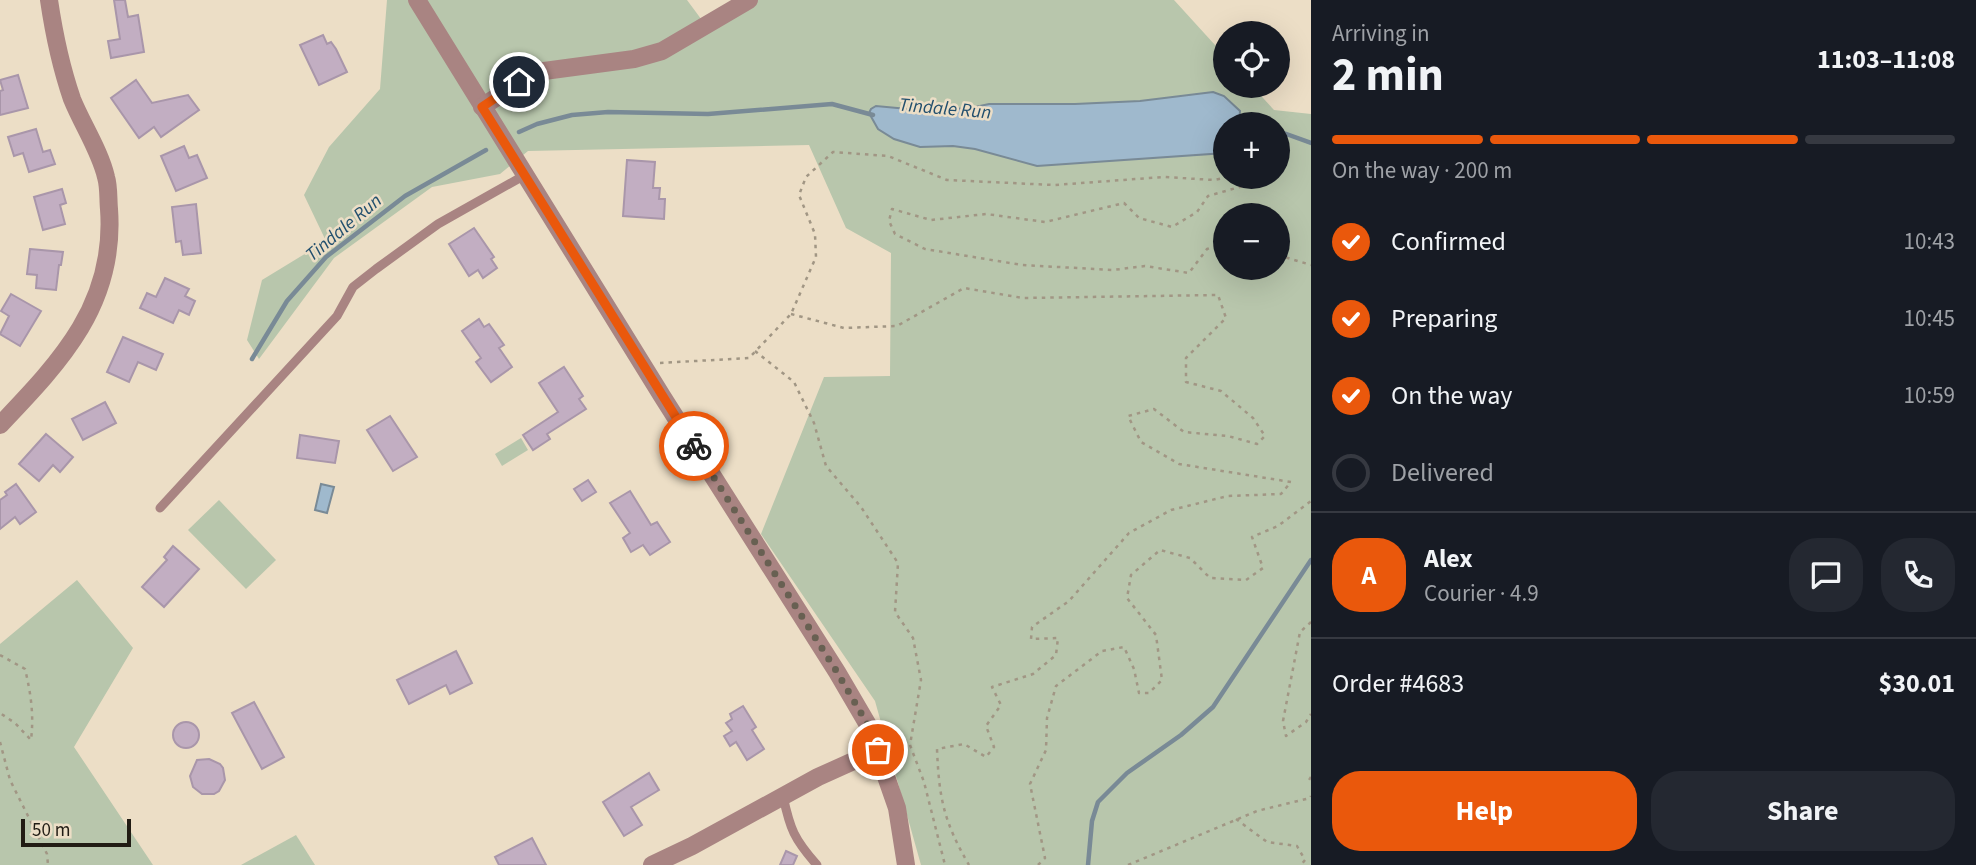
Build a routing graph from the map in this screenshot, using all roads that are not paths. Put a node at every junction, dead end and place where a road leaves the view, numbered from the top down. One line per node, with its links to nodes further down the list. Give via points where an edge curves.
1 (49, 0): 6 (street, via 72,98 106,177 111,237 104,279 81,328 60,359)
2 (417, 0): 4 (street)
3 (749, 0): 4 (street, via 662,51 544,71)
4 (482, 107): 5 (street)
5 (525, 175): 7 (lane, via 438,224 353,287 337,316); 8 (street, via 837,672)
6 (0, 425)
7 (160, 508)
8 (878, 750): 9 (street); 13 (street, via 897,808)
9 (783, 796): 10 (street); 12 (lane, via 790,828)
10 (673, 861): 11 (street)
11 (652, 865)
12 (817, 865)
13 (906, 865)

